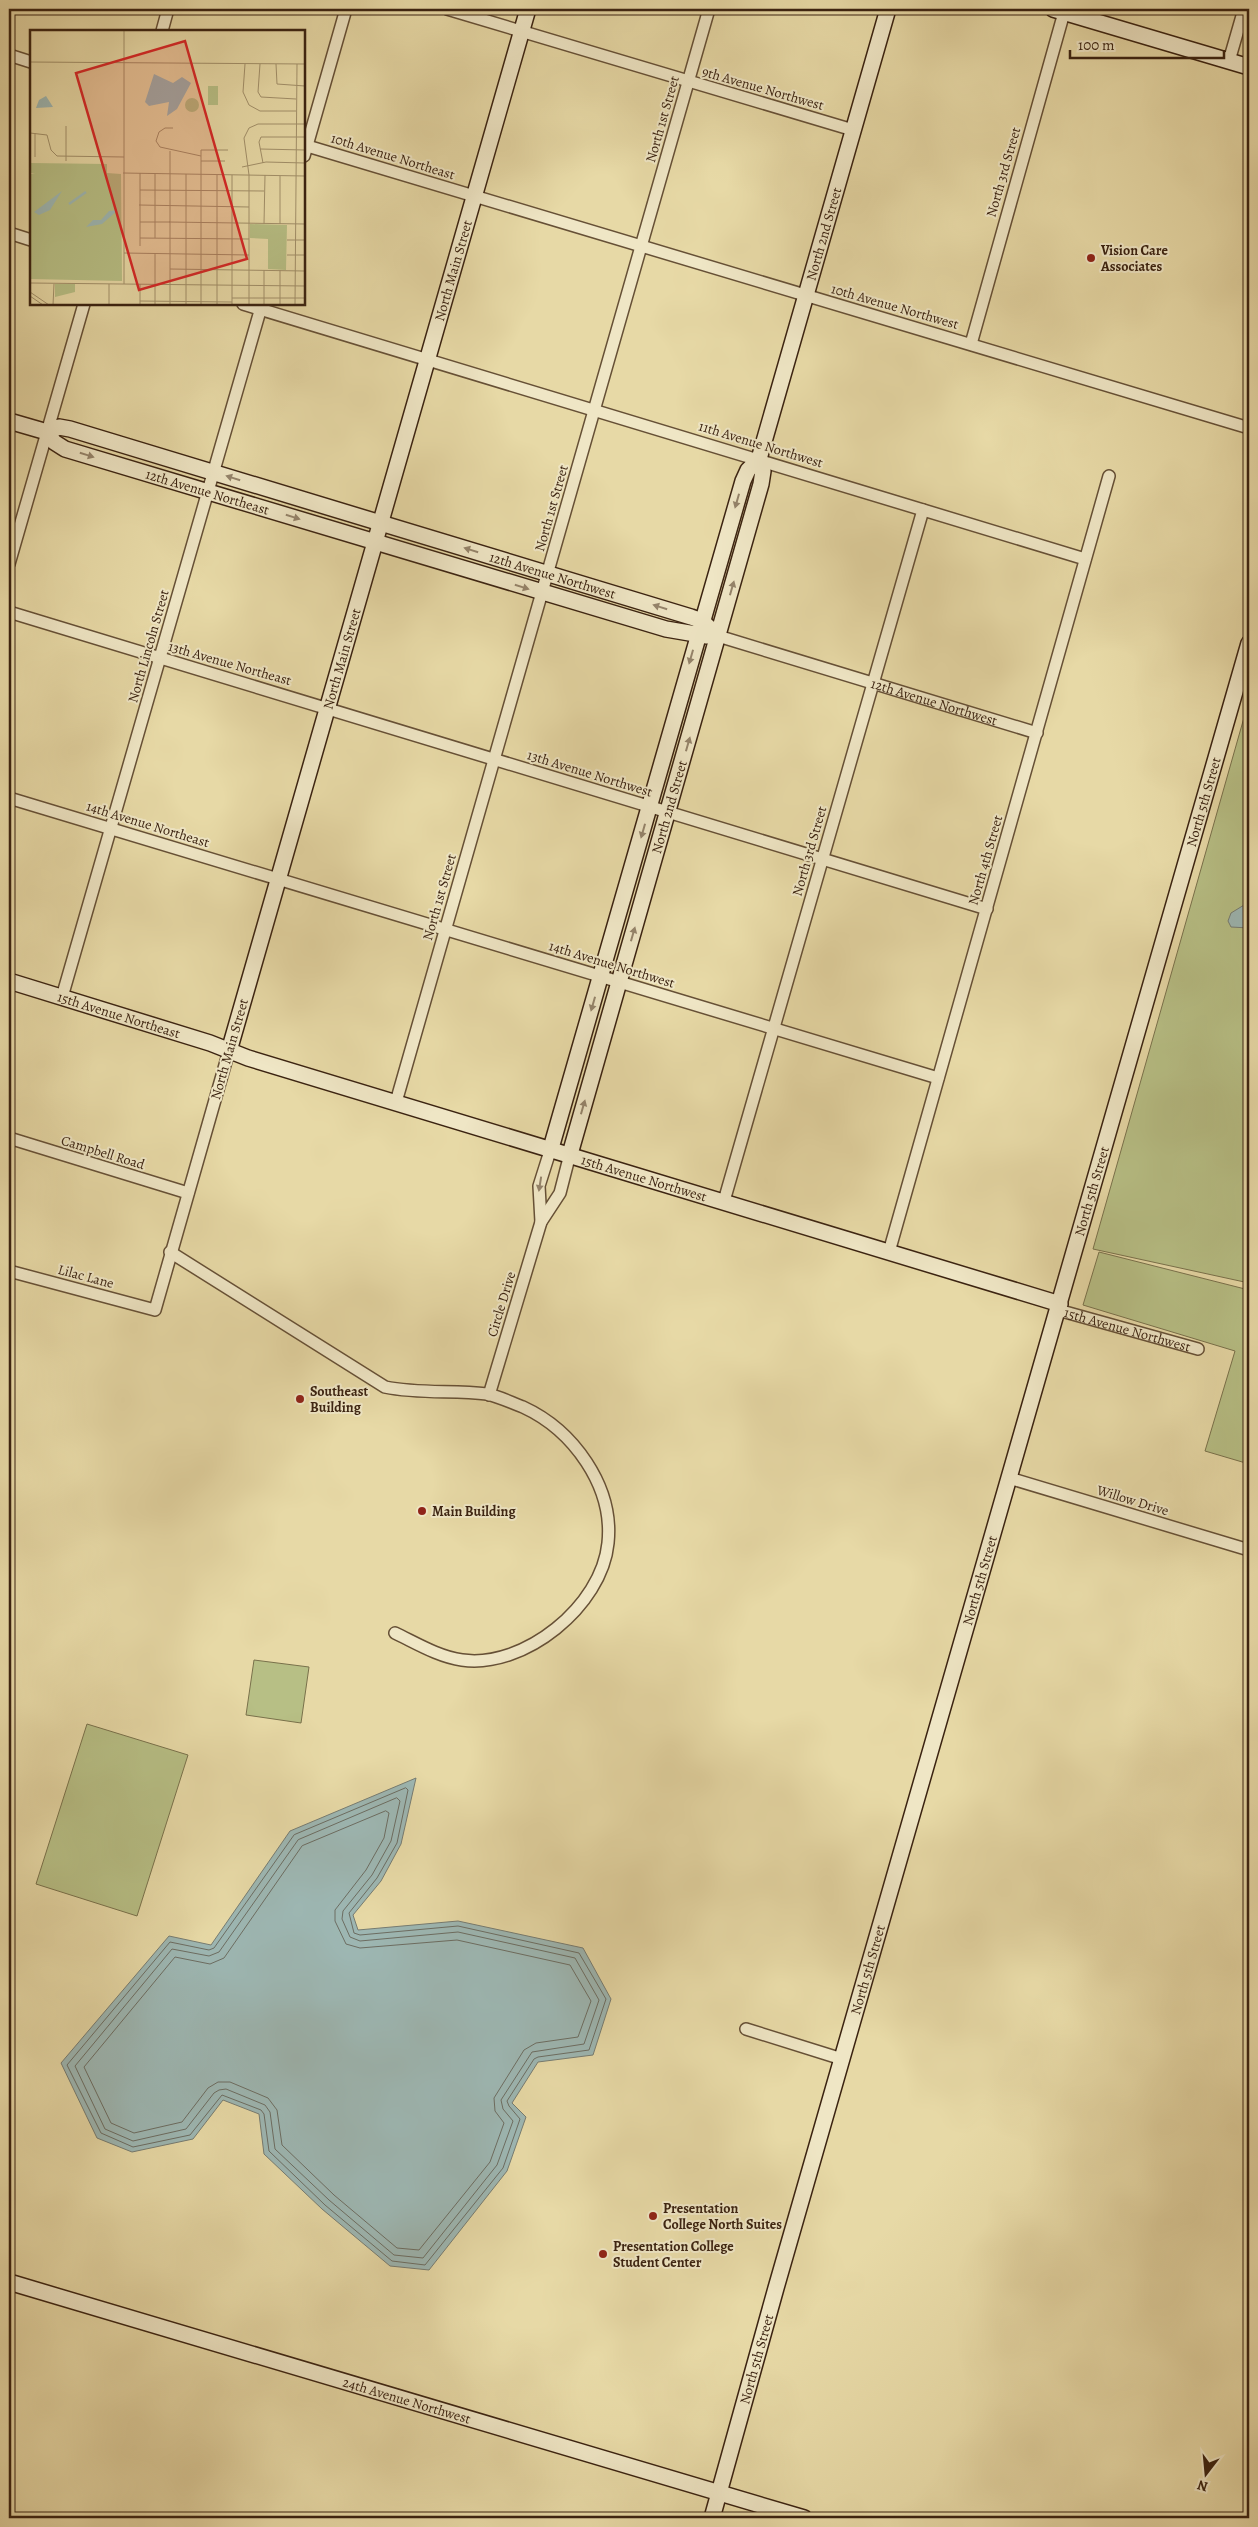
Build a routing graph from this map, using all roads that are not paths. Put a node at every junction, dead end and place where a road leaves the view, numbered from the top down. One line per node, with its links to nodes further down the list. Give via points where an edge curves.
1 (168, 9): 9 (street)
2 (346, 9): 17 (street)
3 (447, 9): 10 (street, 9th Avenue Northwest)
4 (528, 9): 10 (street, North Main Street)
5 (709, 9): 15 (street, North 1st Street)
6 (888, 9): 16 (street, North 2nd Street)
7 (1244, 9): 12 (street)
8 (1061, 10): 12 (street); 25 (street, North 3rd Street)
9 (162, 30)
10 (521, 31): 15 (street, 9th Avenue Northwest); 18 (street, North Main Street)
11 (9, 55): 13 (street)
12 (1229, 61): 14 (street)
13 (30, 62)
14 (1249, 67)
15 (688, 82): 16 (street, 9th Avenue Northwest); 21 (street, North 1st Street)
16 (853, 130): 22 (street, North 2nd Street)
17 (305, 149): 18 (street, 10th Avenue Northeast)
18 (474, 196): 21 (street, 10th Avenue Northwest); 26 (street, North Main Street)
19 (9, 233): 20 (street)
20 (30, 240)
21 (641, 247): 22 (street, 10th Avenue Northwest); 27 (street, North 1st Street)
22 (806, 295): 25 (street, 10th Avenue Northwest); 31 (street, North 2nd Street)
23 (84, 305): 30 (street)
24 (261, 306): 26 (street, 11th Avenue Northwest); 32 (street, North Lincoln Street)
25 (971, 344): 29 (street, 10th Avenue Northwest)
26 (427, 360): 27 (street, 11th Avenue Northwest); 36 (street, North Main Street)
27 (594, 410): 31 (street, 11th Avenue Northwest); 40 (street, North 1st Street)
28 (9, 421): 30 (street, 12th Avenue Northeast)
29 (1249, 428)
30 (47, 432): 32 (street, 12th Avenue Northeast, via 59,427 70,429); 34 (street, 12th Avenue Northeast, one-way to 34, via 65,449); 39 (street)
31 (759, 459): 35 (street, 11th Avenue Northwest); 43 (street, North 2nd Street, one-way to 43, via 743,481); 44 (street, North 2nd Street, one-way to 31, via 761,484 763,471)
32 (213, 472): 34 (street, North Lincoln Street); 36 (street, 12th Avenue Northeast, one-way to 32)
33 (1109, 476): 38 (street, North 4th Street)
34 (208, 492): 37 (street, 12th Avenue Northeast, one-way to 37); 46 (street, North Lincoln Street)
35 (923, 510): 38 (street, 11th Avenue Northwest); 47 (street, North 3rd Street)
36 (381, 522): 37 (street, North Main Street); 40 (street, 12th Avenue Northwest, one-way to 36)
37 (375, 541): 41 (street, 12th Avenue Northwest, one-way to 41); 48 (street, North Main Street)
38 (1085, 559): 49 (street, North 4th Street)
39 (9, 564)
40 (548, 573): 41 (street, North 1st Street); 43 (street, 12th Avenue Northwest, one-way to 40)
41 (542, 593): 43 (street, 12th Avenue Northwest, via 666,629); 50 (street, North 1st Street)
42 (9, 612): 46 (street, 13th Avenue Northeast)
43 (700, 628): 44 (street, 12th Avenue Northwest); 52 (street, North 2nd Street, one-way to 52)
44 (718, 636): 47 (street, 12th Avenue Northwest); 53 (street, North 2nd Street, one-way to 44)
45 (1249, 642): 76 (street, North 5th Street)
46 (160, 658): 48 (street, 13th Avenue Northeast); 54 (street, North Lincoln Street)
47 (874, 682): 49 (street, 12th Avenue Northwest); 55 (street, North 3rd Street)
48 (328, 708): 50 (street, 13th Avenue Northwest); 56 (street, North Main Street)
49 (1037, 733): 57 (street, North 4th Street)
50 (495, 759): 52 (street, 13th Avenue Northwest); 58 (street, North 1st Street)
51 (9, 798): 54 (street, 14th Avenue Northeast)
52 (649, 807): 53 (street, 13th Avenue Northwest); 59 (street, North 2nd Street, one-way to 59)
53 (669, 812): 55 (street, 13th Avenue Northwest); 61 (street, North 2nd Street, one-way to 53)
54 (111, 829): 56 (street, 14th Avenue Northeast); 62 (street, North Lincoln Street)
55 (822, 859): 57 (street, 13th Avenue Northwest); 63 (street, North 3rd Street)
56 (278, 878): 58 (street, 14th Avenue Northwest); 64 (street, North Main Street)
57 (988, 908): 65 (street, North 4th Street)
58 (445, 930): 59 (street, 14th Avenue Northwest); 66 (street, North 1st Street)
59 (601, 976): 61 (street, 14th Avenue Northwest); 68 (street, North 2nd Street, one-way to 68)
60 (9, 981): 62 (street, 15th Avenue Northeast)
61 (620, 982): 63 (street, 14th Avenue Northwest); 69 (street, North 2nd Street, one-way to 61)
62 (62, 997): 64 (street, 15th Avenue Northeast)
63 (774, 1028): 65 (street, 14th Avenue Northwest); 71 (street, North 3rd Street)
64 (228, 1051): 66 (street, 15th Avenue Northwest); 70 (street, North Main Street)
65 (938, 1078): 74 (street, North 4th Street)
66 (396, 1102): 68 (street, 15th Avenue Northwest)
67 (9, 1138): 70 (street, Campbell Road)
68 (551, 1148): 69 (street, 15th Avenue Northwest); 72 (street, Circle Drive, one-way to 72, via 539,1186)
69 (570, 1154): 71 (street, 15th Avenue Northwest); 72 (street, Circle Drive, via 560,1193)
70 (188, 1193): 73 (street, North Main Street)
71 (724, 1201): 74 (street, 15th Avenue Northwest)
72 (541, 1222): 79 (street, Circle Drive)
73 (170, 1252): 77 (street, North Main Street); 79 (street, via 385,1387 404,1391)
74 (889, 1252): 76 (street, 15th Avenue Northwest)
75 (9, 1271): 77 (street, Lilac Lane)
76 (1059, 1307): 78 (street, 15th Avenue Northwest); 80 (street, North 5th Street)
77 (155, 1310)
78 (1198, 1349)
79 (489, 1394): 82 (street, via 524,1408 575,1445 591,1469 606,1512 608,1545 604,1563 596,1580 567,1620 553,1632 514,1653 479,1661 461,1660 427,1649)
80 (1009, 1478): 81 (street, Willow Drive); 84 (street, North 5th Street)
81 (1249, 1550)
82 (395, 1633)
83 (746, 2029): 84 (street)
84 (842, 2059): 86 (street, North 5th Street)
85 (9, 2282): 86 (street, 24th Avenue Northwest)
86 (720, 2493): 87 (street, North 5th Street); 88 (street, 24th Avenue Northwest)
87 (712, 2518)
88 (804, 2518)

